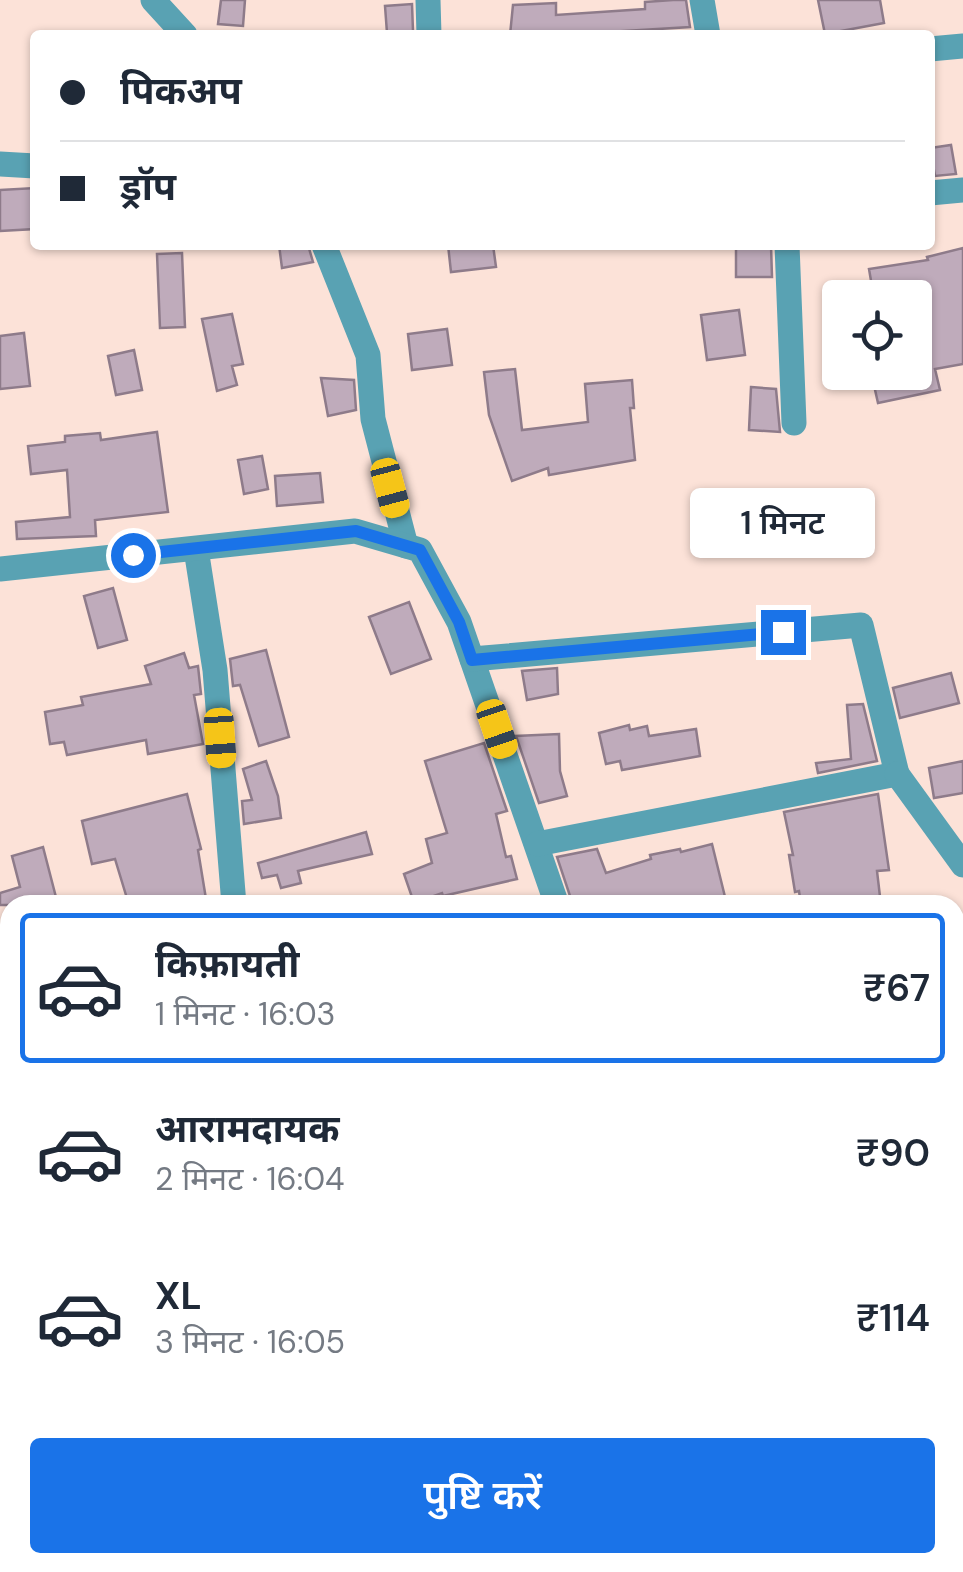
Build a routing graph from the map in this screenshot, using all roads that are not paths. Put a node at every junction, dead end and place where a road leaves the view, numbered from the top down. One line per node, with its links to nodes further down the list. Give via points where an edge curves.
1 (153, 0): 4 (street)
2 (428, 0): 5 (street)
3 (702, 0): 6 (street)
4 (180, 30)
5 (429, 30)
6 (707, 30)
7 (963, 46): 8 (street)
8 (935, 48)
9 (0, 164): 10 (street)
10 (30, 166)
11 (963, 190): 12 (street)
12 (935, 193)
13 (326, 250): 16 (street, via 368,355 373,419)
14 (787, 250): 15 (street)
15 (794, 423)
16 (406, 546): 17 (street, via 356,531); 19 (street, via 420,550)
17 (196, 548): 18 (street); 23 (street, via 215,670)
18 (0, 570)
19 (472, 660): 20 (street, via 861,625); 21 (street)
20 (897, 774): 21 (street); 22 (street)
21 (537, 844): 24 (street)
22 (963, 865)
23 (233, 895)
24 (554, 895)

